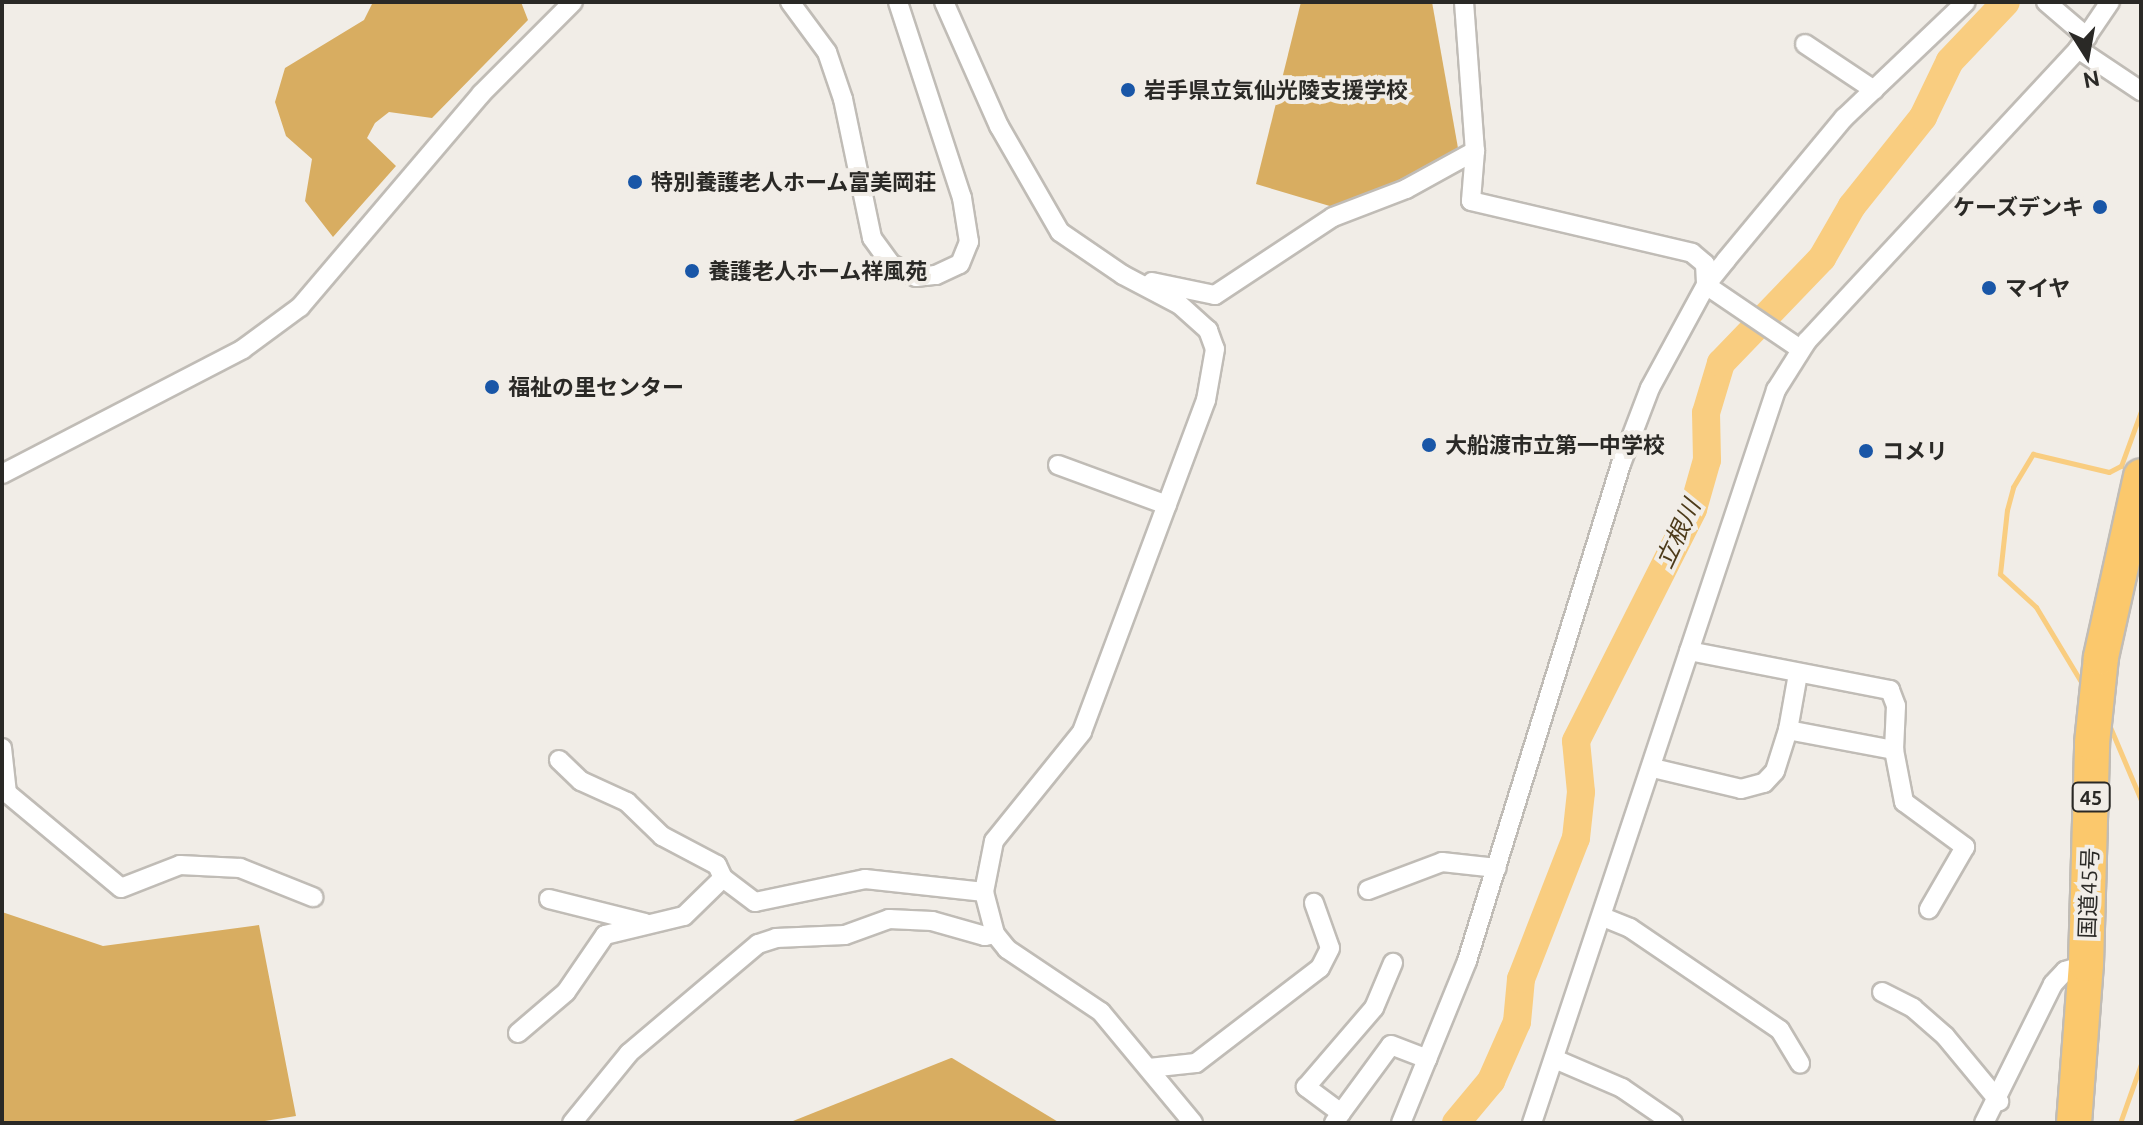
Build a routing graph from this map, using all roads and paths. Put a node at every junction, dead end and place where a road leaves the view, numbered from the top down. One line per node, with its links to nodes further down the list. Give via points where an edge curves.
1 (573, 2): 18 (street, via 481,94 300,307 243,349)
2 (790, 2): 3 (street, via 827,52 843,99 872,238 891,264 916,277 936,275 960,264 969,242 962,198)
3 (898, 2)
4 (944, 2): 14 (street, via 999,126 1060,232)
5 (1464, 2): 13 (street)
6 (1966, 2): 11 (street)
7 (2046, 2): 9 (street, via 2072,24)
8 (2110, 2): 9 (street)
9 (2083, 43): 12 (street); 16 (street)
10 (1805, 44): 11 (street)
11 (1874, 90): 15 (street)
12 (2141, 91)
13 (1475, 151): 14 (street, via 1406,189 1333,217 1215,295); 15 (street, via 1471,201 1692,253 1705,264)
14 (1123, 275): 20 (street, via 1180,305 1208,330 1215,349 1206,400)
15 (1711, 289): 16 (street); 28 (street, via 1650,388 1621,464)
16 (1800, 349): 21 (street, via 1765,415)
17 (1058, 465): 20 (street)
18 (2, 474)
19 (2141, 476): 40 (highway, 国道45号 / 45, via 2101,657 2092,743)
20 (1167, 505): 31 (street, via 1082,732 994,841)
21 (1689, 651): 22 (street); 27 (street)
22 (1798, 674): 23 (street); 25 (street, via 1890,690 1896,706)
23 (1788, 730): 25 (street); 27 (street, via 1775,771 1754,789)
24 (2, 748): 32 (street, via 7,793 121,888 180,865 240,868)
25 (1894, 750): 35 (street, via 1908,809 1965,847)
26 (559, 760): 29 (street, via 581,781 627,802 672,843 717,865)
27 (1653, 768): 36 (street)
28 (1497, 868): 30 (street, via 1442,862); 43 (street)
29 (723, 878): 31 (street, via 755,902 865,879); 37 (street, via 684,916)
30 (1368, 890)
31 (984, 892): 38 (street)
32 (313, 897)
33 (549, 899): 37 (street)
34 (1314, 903): 46 (street, via 1330,948 1320,968 1196,1063)
35 (1929, 909)
36 (1603, 917): 44 (street); 45 (street, via 1630,928 1780,1030)
37 (652, 925): 42 (street, via 605,935 566,992)
38 (995, 934): 46 (street, via 1007,949 1101,1012); 49 (street, via 932,921 889,919 845,935 776,938 758,944 629,1053)
39 (1393, 963): 48 (street, via 1374,1008 1306,1087)
40 (2086, 964): 47 (street, via 2065,971 2053,984); 55 (highway, 国道45号 / 45)
41 (1882, 992): 47 (street, via 1913,1008 1945,1036)
42 (518, 1033)
43 (1427, 1059): 48 (street, via 1391,1045); 51 (street)
44 (1557, 1060): 52 (street); 53 (street, via 1622,1088)
45 (1800, 1063)
46 (1149, 1068): 50 (street)
47 (1999, 1101): 54 (street)
48 (1338, 1118)
49 (572, 1123)
50 (1193, 1123)
51 (1401, 1123)
52 (1532, 1123)
53 (1673, 1123)
54 (1984, 1123)
55 (2074, 1123)

